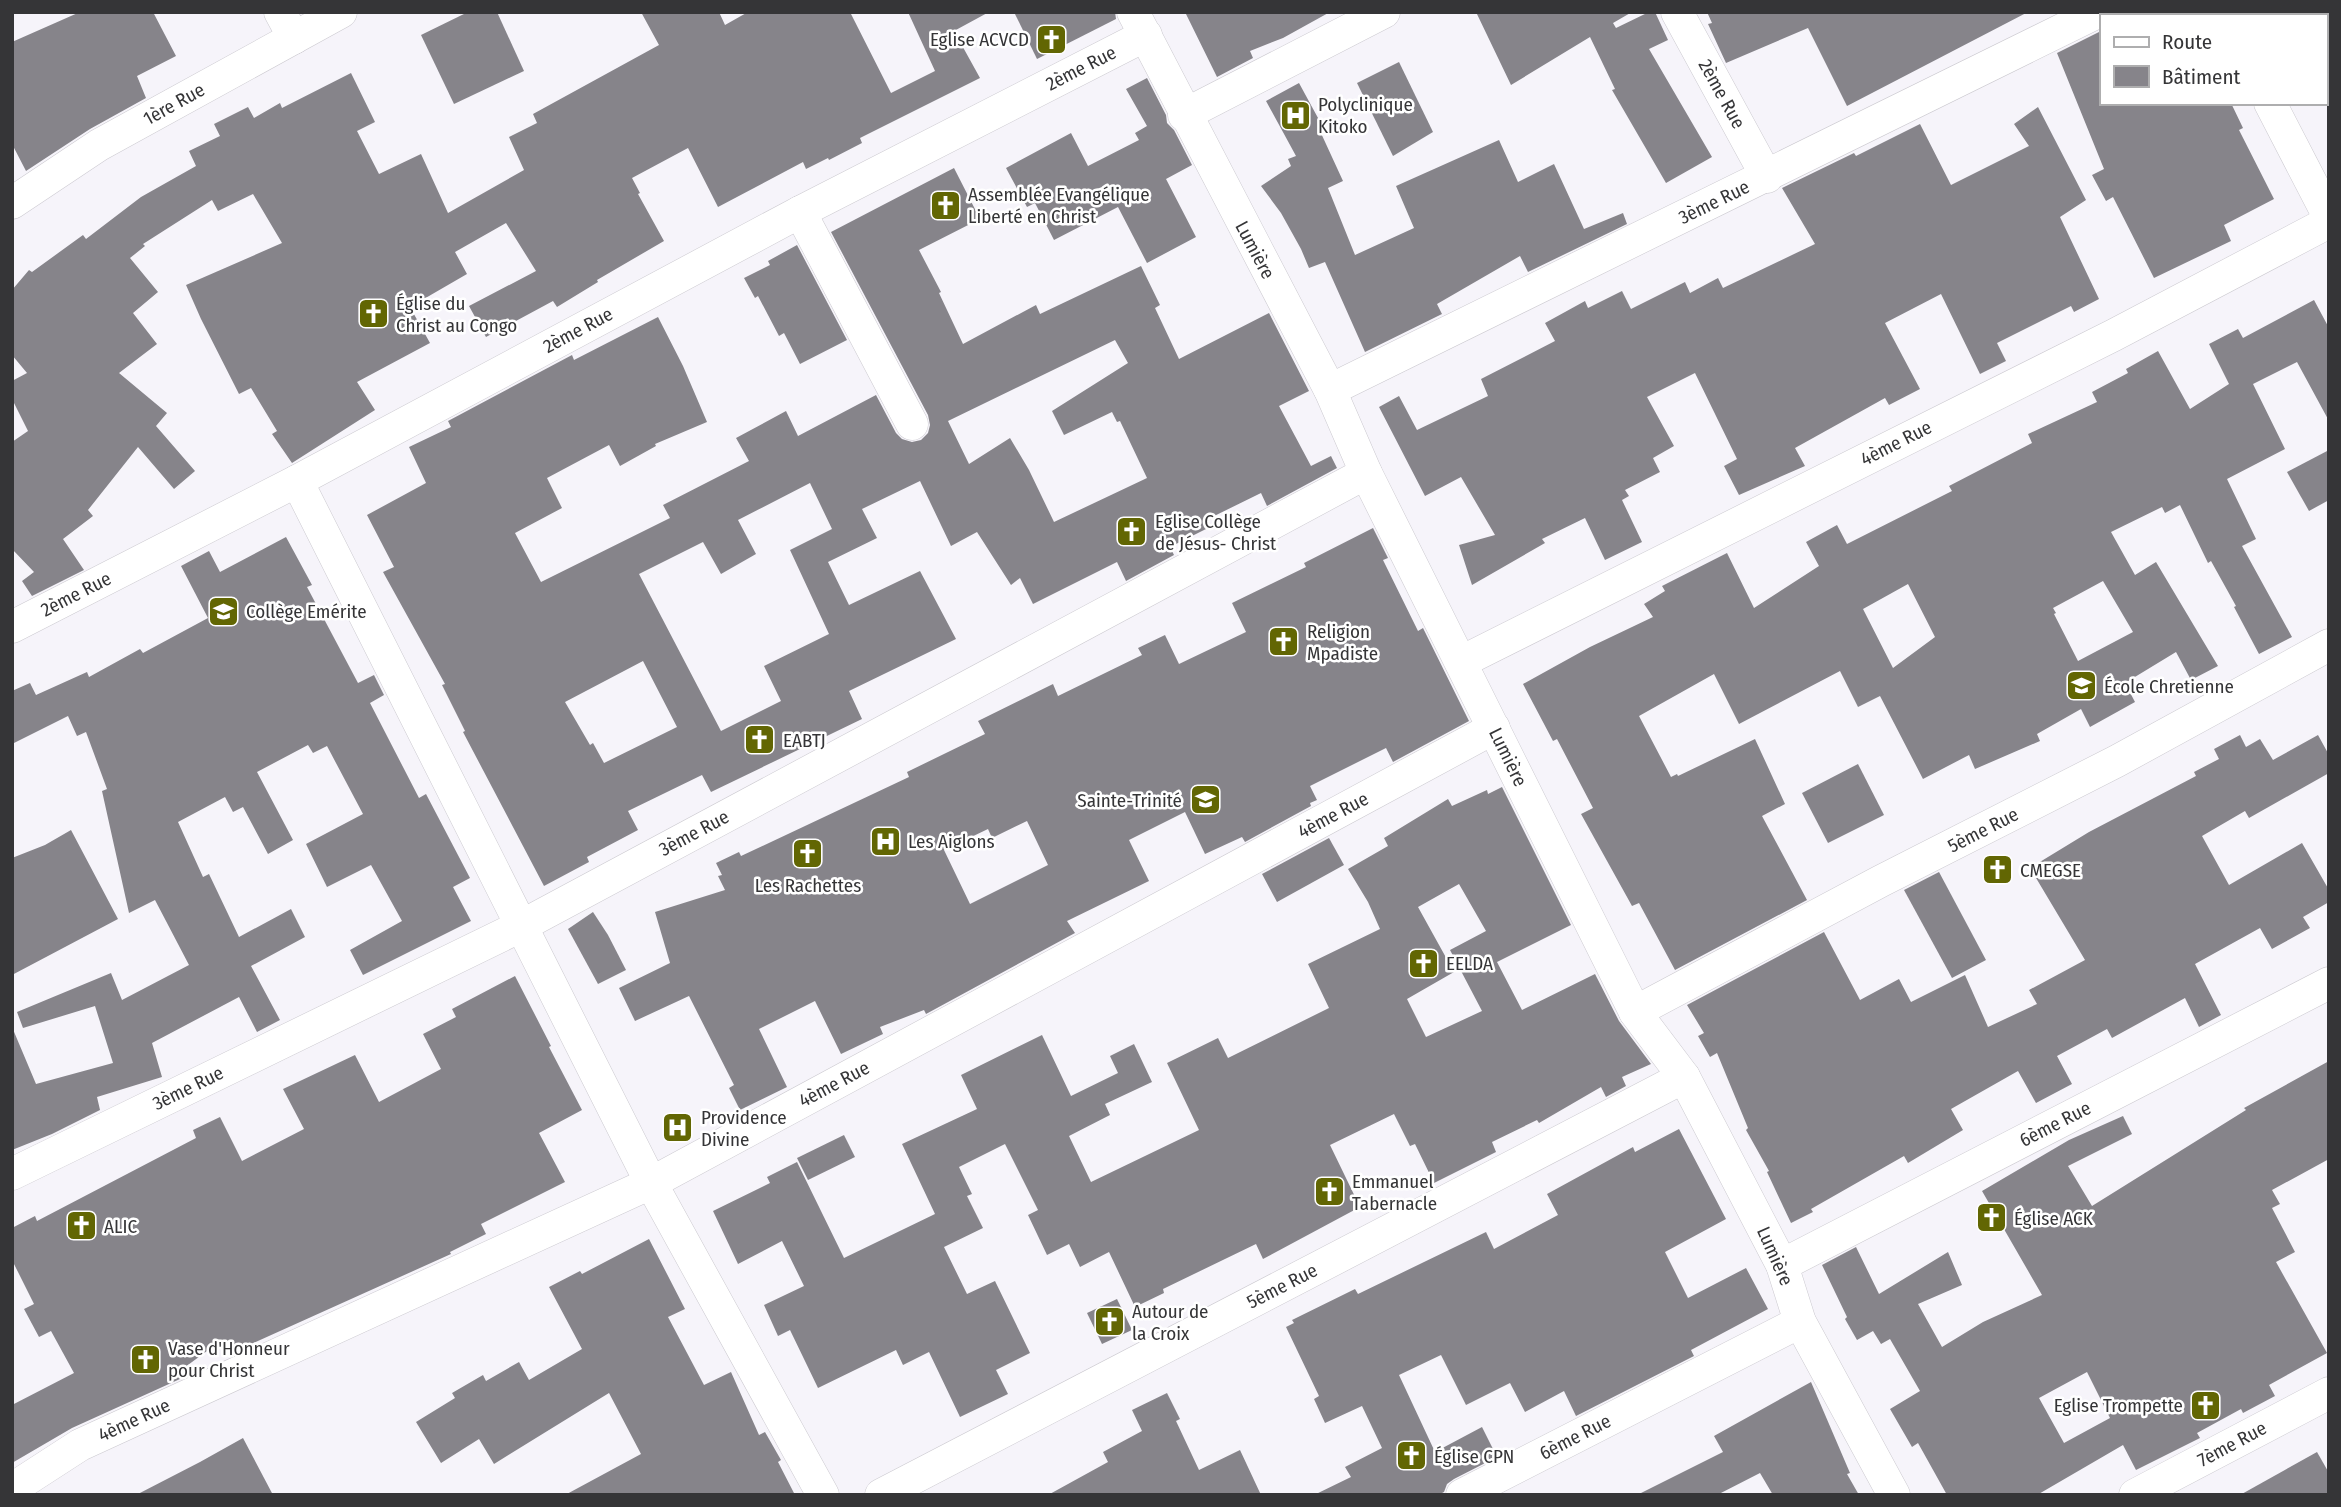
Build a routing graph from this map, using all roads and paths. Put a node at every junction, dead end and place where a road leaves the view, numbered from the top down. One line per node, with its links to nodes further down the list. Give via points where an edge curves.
1 (341, 12): 6 (street, 1ère Rue)
2 (1384, 12): 8 (street)
3 (1677, 12): 9 (street, 2ème Rue)
4 (2098, 12): 9 (street, 3ème Rue)
5 (1139, 24): 8 (street, Lumière); 11 (street, 2ème Rue)
6 (287, 25): 10 (street, 1ère Rue)
7 (2271, 105): 12 (street)
8 (1184, 115): 13 (street, Lumière)
9 (1767, 177): 13 (street, 3ème Rue)
10 (12, 204)
11 (800, 212): 14 (street); 16 (street, 2ème Rue)
12 (2329, 219): 19 (street, 4ème Rue, via 2114,335)
13 (1330, 390): 15 (street, Lumière)
14 (912, 424)
15 (1366, 473): 19 (street, Lumière); 21 (street, 3ème Rue)
16 (297, 481): 17 (street, 2ème Rue); 21 (street)
17 (12, 627)
18 (2329, 645): 23 (street, 5ème Rue)
19 (1461, 662): 20 (street, Lumière)
20 (1494, 728): 23 (street, Lumière); 26 (street, 4ème Rue)
21 (523, 925): 25 (street, 3ème Rue); 26 (street)
22 (2329, 984): 27 (street, 6ème Rue)
23 (1636, 1012): 24 (street, Lumière)
24 (1684, 1077): 27 (street, Lumière); 32 (street, 5ème Rue)
25 (12, 1174)
26 (651, 1182): 30 (street, 4ème Rue, via 80,1446); 31 (street)
27 (1782, 1265): 28 (street, Lumière)
28 (1800, 1322): 33 (street, 6ème Rue); 34 (street, Lumière)
29 (2329, 1393): 35 (street, 7ème Rue)
30 (12, 1489)
31 (823, 1495)
32 (881, 1495)
33 (1462, 1495)
34 (1894, 1495)
35 (2135, 1495)

